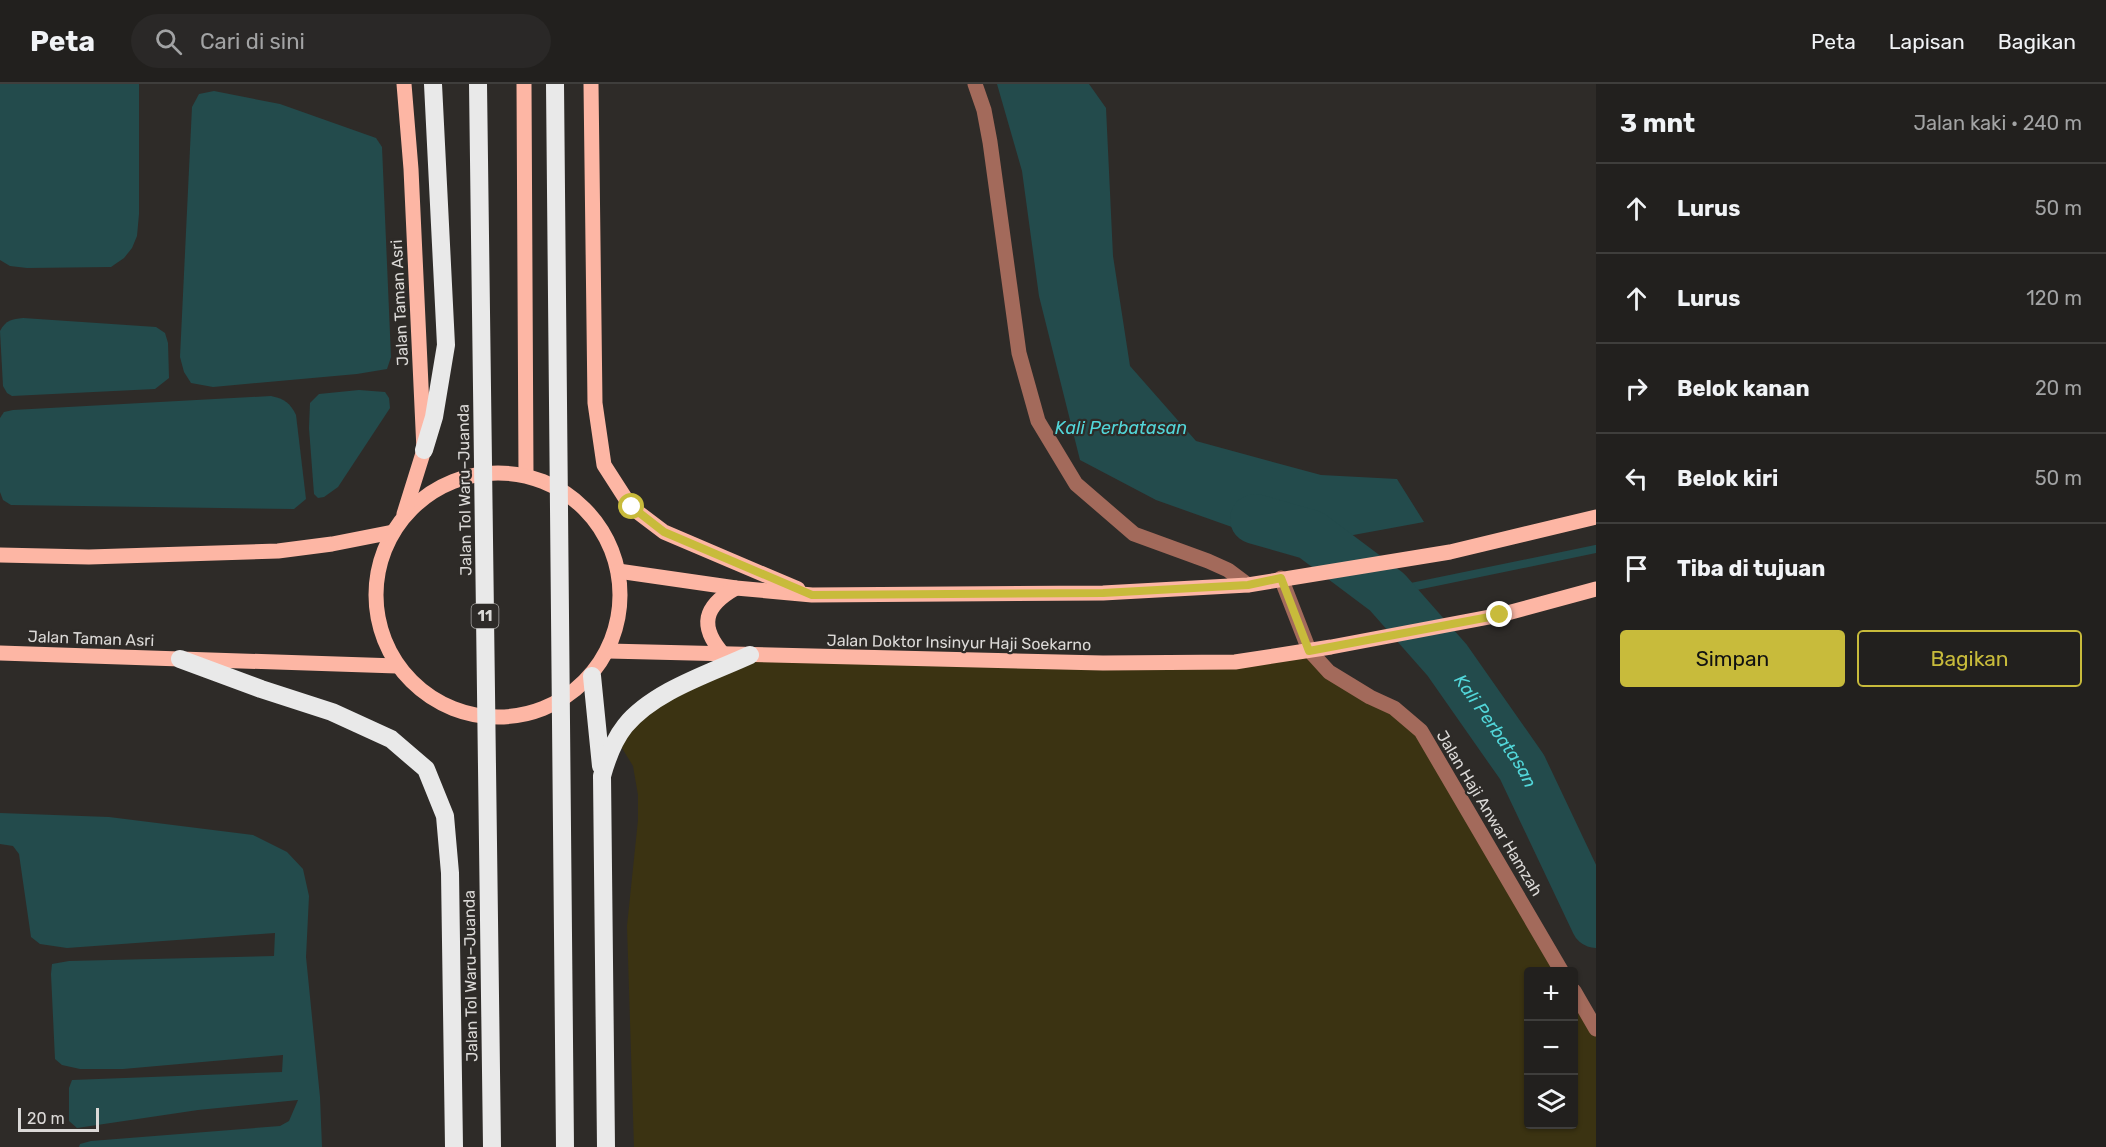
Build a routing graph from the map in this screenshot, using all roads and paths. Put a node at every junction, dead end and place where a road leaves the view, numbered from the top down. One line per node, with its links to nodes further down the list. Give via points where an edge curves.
1 (404, 84): 8 (main road, Jalan Taman Asri)
2 (433, 84): 8 (highway, via 446,345 434,417)
3 (478, 84): 33 (highway, Jalan Tol Waru–Juanda / 11)
4 (524, 84): 9 (main road)
5 (555, 84): 34 (highway)
6 (591, 84): 19 (main road, via 595,403 604,465 632,507 664,532)
7 (975, 84): 16 (street, via 990,141 1019,352 1038,421 1076,484 1134,534 1208,561)
8 (424, 450): 10 (main road, Jalan Taman Asri)
9 (526, 475): 10 (main road, via 492,472 458,478 428,494); 14 (main road, via 576,500 610,544)
10 (403, 517): 12 (main road)
11 (1596, 517): 15 (main road, via 1450,552)
12 (393, 532): 13 (main road, via 278,551 89,557); 26 (main road, via 379,564 375,599 382,634)
13 (0, 555)
14 (618, 571): 17 (main road); 20 (main road, via 620,612)
15 (1281, 578): 16 (main road); 21 (street)
16 (1248, 585): 19 (main road, via 1103,593)
17 (736, 588): 19 (main road); 23 (main road, via 713,605 708,616 713,643)
18 (1596, 589): 21 (main road, Jalan Doktor Insinyur Haji Soekarno, via 1500,615)
19 (812, 595)
20 (608, 651): 23 (main road, Jalan Doktor Insinyur Haji Soekarno); 27 (main road)
21 (1309, 651): 24 (main road, Jalan Doktor Insinyur Haji Soekarno, via 1224,662 1103,663); 29 (street, Jalan Haji Anwar Hamzah, via 1329,672 1394,708 1421,731)
22 (0, 653): 25 (main road, Jalan Taman Asri)
23 (724, 655): 24 (main road, Jalan Doktor Insinyur Haji Soekarno)
24 (750, 655): 28 (highway, via 658,697 626,725 609,752)
25 (180, 659): 26 (main road, Jalan Taman Asri); 32 (highway, via 332,712 391,739 426,769 445,816 450,873)
26 (397, 666): 27 (main road, via 419,690 446,707 476,717 508,718 540,712 568,697)
27 (592, 676): 28 (highway)
28 (602, 776): 35 (highway)
29 (1559, 967)
30 (1578, 998): 31 (street)
31 (1596, 1029)
32 (454, 1147)
33 (492, 1147)
34 (566, 1147)
35 (606, 1147)

